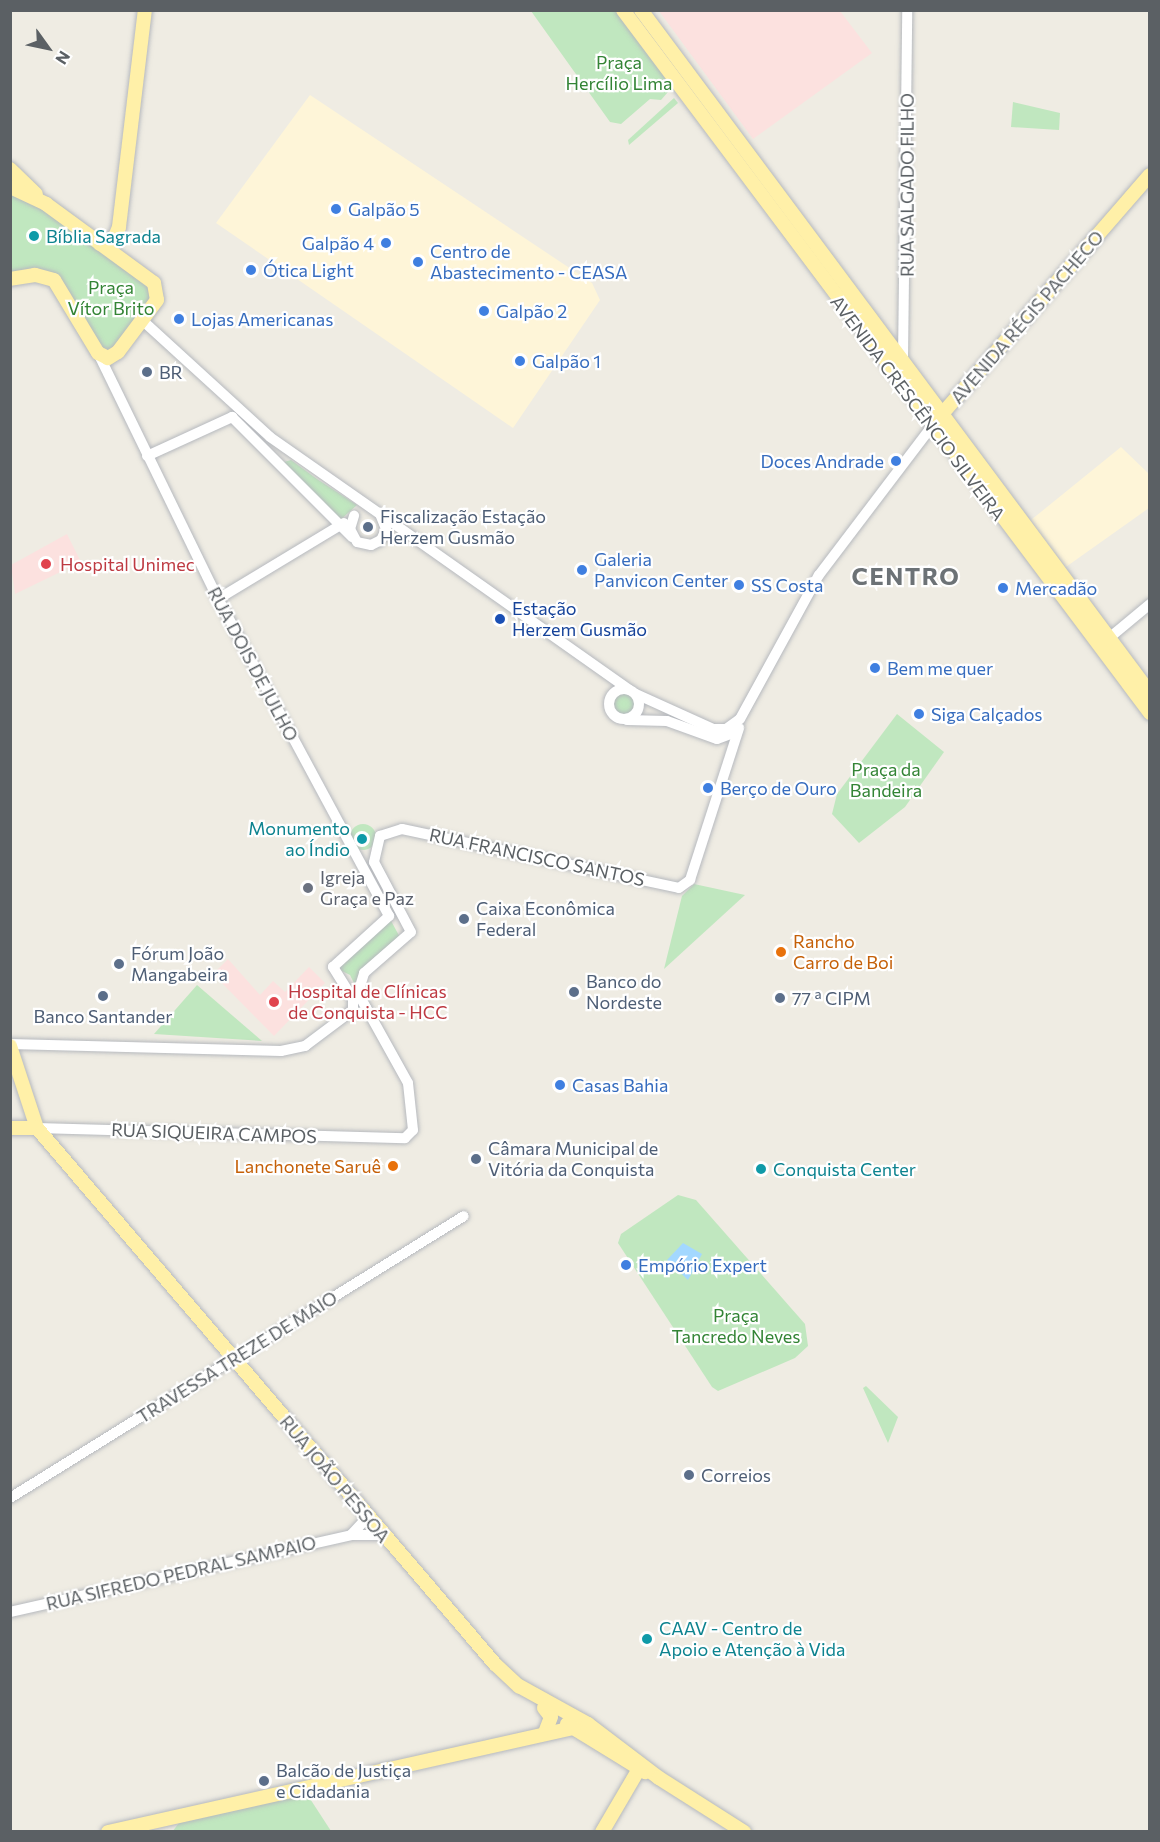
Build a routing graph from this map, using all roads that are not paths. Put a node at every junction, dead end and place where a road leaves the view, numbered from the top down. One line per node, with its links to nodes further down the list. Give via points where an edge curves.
1 (145, 10): 9 (main road, via 119,227 114,239)
2 (624, 10): 13 (main road, AVENIDA CRESCÊNCIO SILVEIRA, via 687,101)
3 (641, 10): 12 (main road, AVENIDA CRESCÊNCIO SILVEIRA)
4 (907, 10): 15 (street, RUA SALGADO FILHO)
5 (10, 169): 8 (main road)
6 (1149, 175): 16 (main road, AVENIDA RÉGIS PACHECO)
7 (10, 187): 8 (main road)
8 (46, 204): 9 (main road)
9 (100, 244): 11 (main road, via 157,289 157,300)
10 (10, 279): 14 (main road, via 35,275 54,280)
11 (142, 320): 14 (main road, via 114,356); 19 (street, via 270,437)
12 (881, 333): 13 (main road); 15 (main road, AVENIDA CRESCÊNCIO SILVEIRA)
13 (869, 344): 16 (main road, AVENIDA CRESCÊNCIO SILVEIRA)
14 (98, 353): 17 (street, RUA DOIS DE JULHO)
15 (903, 358): 16 (main road, AVENIDA CRESCÊNCIO SILVEIRA)
16 (937, 420): 18 (main road, AVENIDA CRESCÊNCIO SILVEIRA); 21 (main road, AVENIDA CRESCÊNCIO SILVEIRA); 31 (street, AVENIDA RÉGIS PACHECO, via 819,575)
17 (147, 456): 22 (street, via 229,417); 26 (street, RUA DOIS DE JULHO)
18 (1012, 508): 21 (main road); 23 (main road, AVENIDA CRESCÊNCIO SILVEIRA)
19 (379, 514): 20 (street); 24 (street, via 386,529 376,543 365,545); 29 (street)
20 (354, 516): 22 (street); 24 (street)
21 (1001, 519): 25 (main road, AVENIDA CRESCÊNCIO SILVEIRA)
22 (340, 525): 24 (street); 26 (street)
23 (1032, 533): 25 (main road); 28 (main road, AVENIDA CRESCÊNCIO SILVEIRA)
24 (352, 538)
25 (1018, 542): 32 (main road, AVENIDA CRESCÊNCIO SILVEIRA)
26 (219, 598): 35 (street, RUA DOIS DE JULHO, via 349,844 385,901 387,920 333,967 353,999)
27 (1149, 604): 28 (street)
28 (1108, 639): 30 (main road, AVENIDA CRESCÊNCIO SILVEIRA)
29 (633, 692): 31 (street, via 680,718 723,729); 33 (street, via 639,710); 33 (street, via 614,692 608,704 614,717)
30 (1149, 693)
31 (745, 712): 34 (street)
32 (1149, 713)
33 (627, 720): 34 (street, via 667,721 717,739)
34 (739, 728): 36 (street, RUA FRANCISCO SANTOS, via 691,877 679,888 402,829 380,836 374,862 411,925 406,941 358,983 358,993)
35 (348, 1015): 36 (street, via 362,1010); 37 (street, via 305,1046 287,1051)
36 (371, 1016): 39 (street, RUA SIQUEIRA CAMPOS, via 408,1083 413,1130 400,1139)
37 (10, 1045): 39 (main road, RUA JOÃO PESSOA)
38 (10, 1128): 39 (main road, RUA SIQUEIRA CAMPOS)
39 (37, 1128): 41 (main road, RUA JOÃO PESSOA)
40 (464, 1216): 41 (street, TRAVESSA TREZE DE MAIO)
41 (234, 1360): 42 (street, TRAVESSA TREZE DE MAIO); 43 (main road, RUA JOÃO PESSOA)
42 (10, 1498)
43 (368, 1517): 44 (street); 45 (main road, RUA JOÃO PESSOA)
44 (351, 1535): 45 (street, RUA SIFREDO PEDRAL SAMPAIO); 46 (street, RUA SIFREDO PEDRAL SAMPAIO)
45 (383, 1535): 47 (main road, RUA JOÃO PESSOA)
46 (10, 1612)
47 (519, 1686): 48 (main road); 51 (main road, RUA JOÃO PESSOA)
48 (544, 1708): 49 (main road); 50 (main road, via 550,1717)
49 (574, 1728): 50 (main road); 52 (main road)
50 (544, 1733): 54 (main road)
51 (630, 1751): 52 (main road); 53 (main road, RUA JOÃO PESSOA)
52 (639, 1768): 53 (main road); 55 (main road)
53 (659, 1778): 56 (main road, RUA JOÃO PESSOA)
54 (108, 1832)
55 (602, 1832)
56 (744, 1832)

